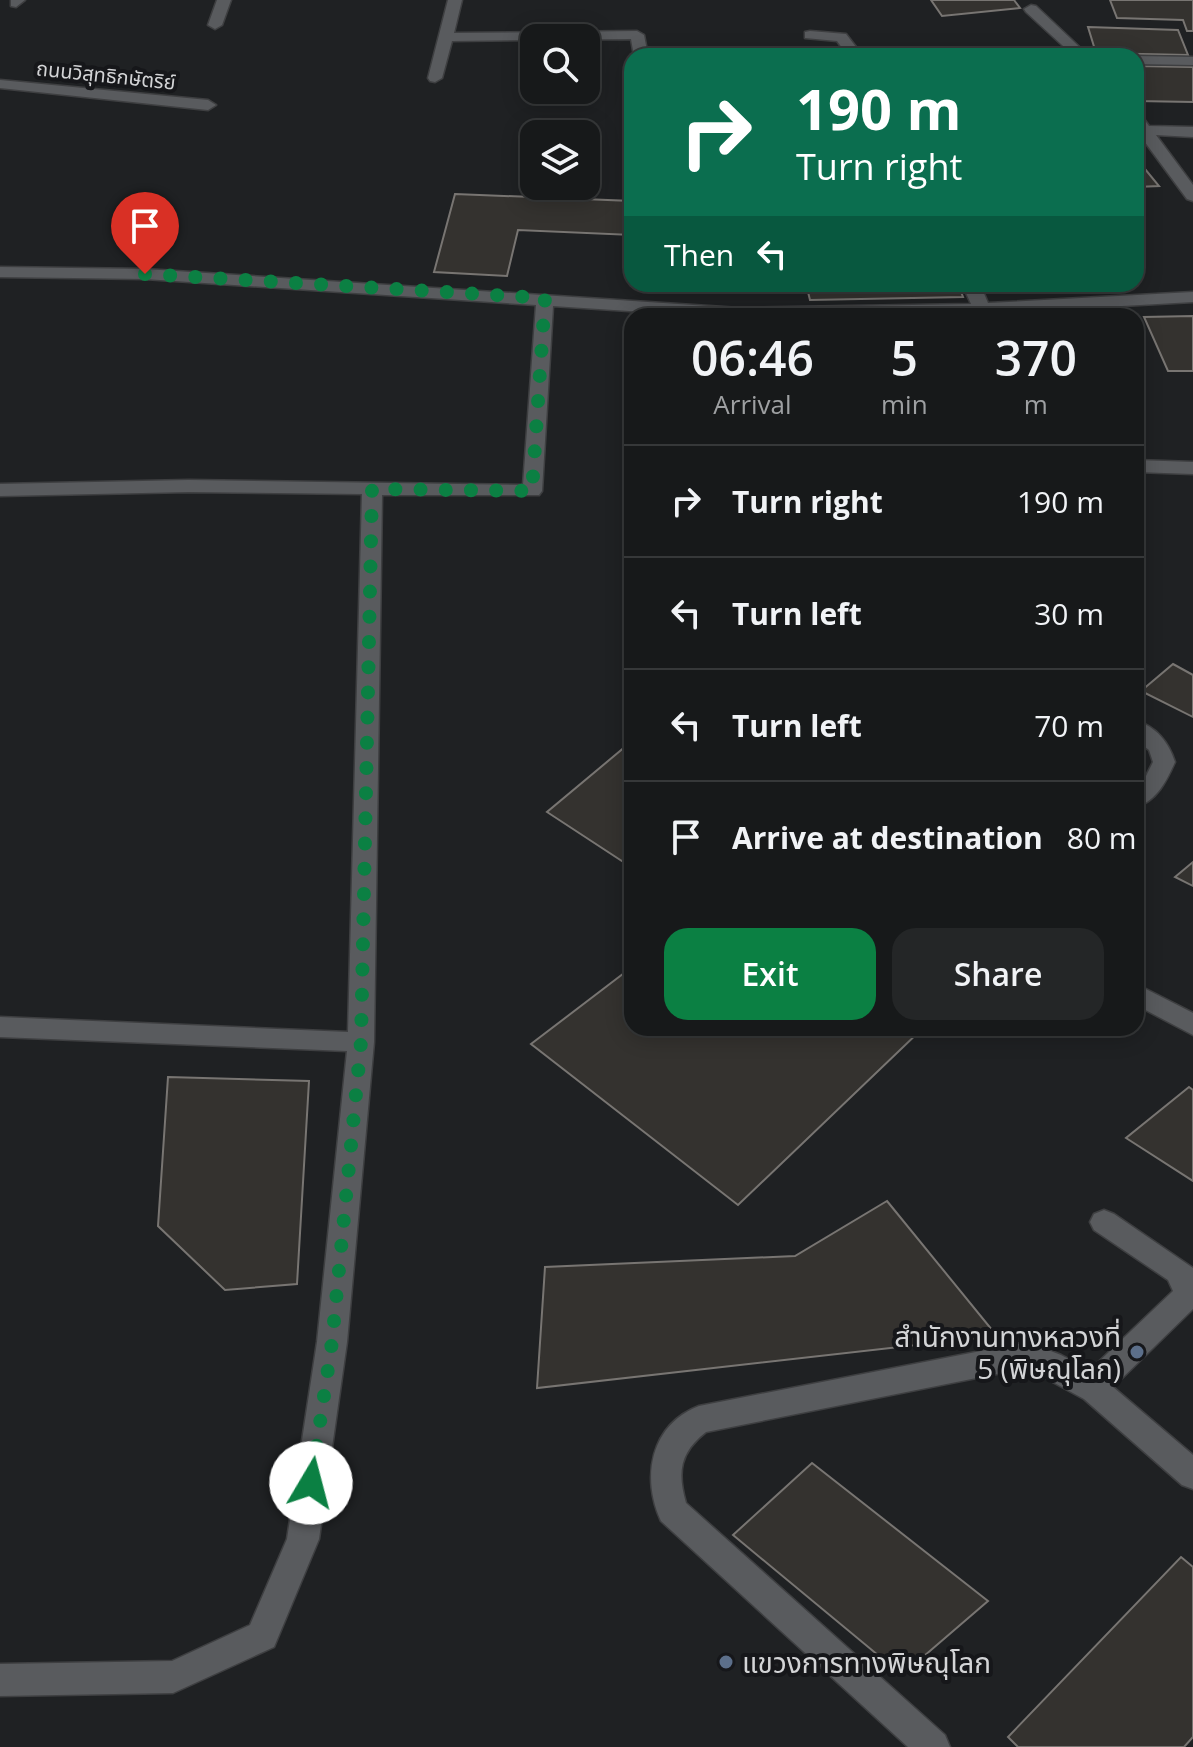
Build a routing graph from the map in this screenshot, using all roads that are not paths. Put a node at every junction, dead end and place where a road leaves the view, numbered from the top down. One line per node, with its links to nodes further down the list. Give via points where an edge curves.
1 (224, 0): 4 (street)
2 (455, 0): 6 (street)
3 (1031, 9): 9 (street)
4 (215, 25)
5 (810, 35): 8 (street, via 841,37)
6 (445, 37): 7 (street, via 637,35); 12 (street)
7 (639, 48)
8 (850, 48)
9 (1073, 48)
10 (1144, 60): 11 (street)
11 (1193, 61)
12 (435, 78)
13 (0, 84): 14 (street, ถนนวิสุทธิกษัตริย์)
14 (208, 105)
15 (1144, 125): 17 (street)
16 (1144, 129): 18 (street)
17 (1193, 132)
18 (1193, 196)
19 (0, 272): 22 (street, via 145,274)
20 (1131, 292): 21 (street); 24 (street)
21 (1193, 297)
22 (545, 298): 23 (street); 27 (street, via 532,491)
23 (674, 308)
24 (991, 308)
25 (1144, 466): 26 (street)
26 (1193, 468)
27 (372, 489): 28 (street); 34 (street)
28 (0, 490)
29 (1144, 735): 30 (street, via 1159,747 1164,762)
30 (1144, 791)
31 (1144, 996): 32 (street)
32 (1189, 1016)
33 (0, 1027): 34 (street)
34 (361, 1042): 38 (street, via 332,1342 303,1539 262,1636 173,1677)
35 (1104, 1222): 36 (street, via 1188,1283 1187,1296)
36 (1092, 1388): 37 (street); 39 (street, via 1053,1362 1027,1355 699,1420 678,1433 666,1460 665,1487 672,1511)
37 (1193, 1475)
38 (0, 1680)
39 (933, 1747)

